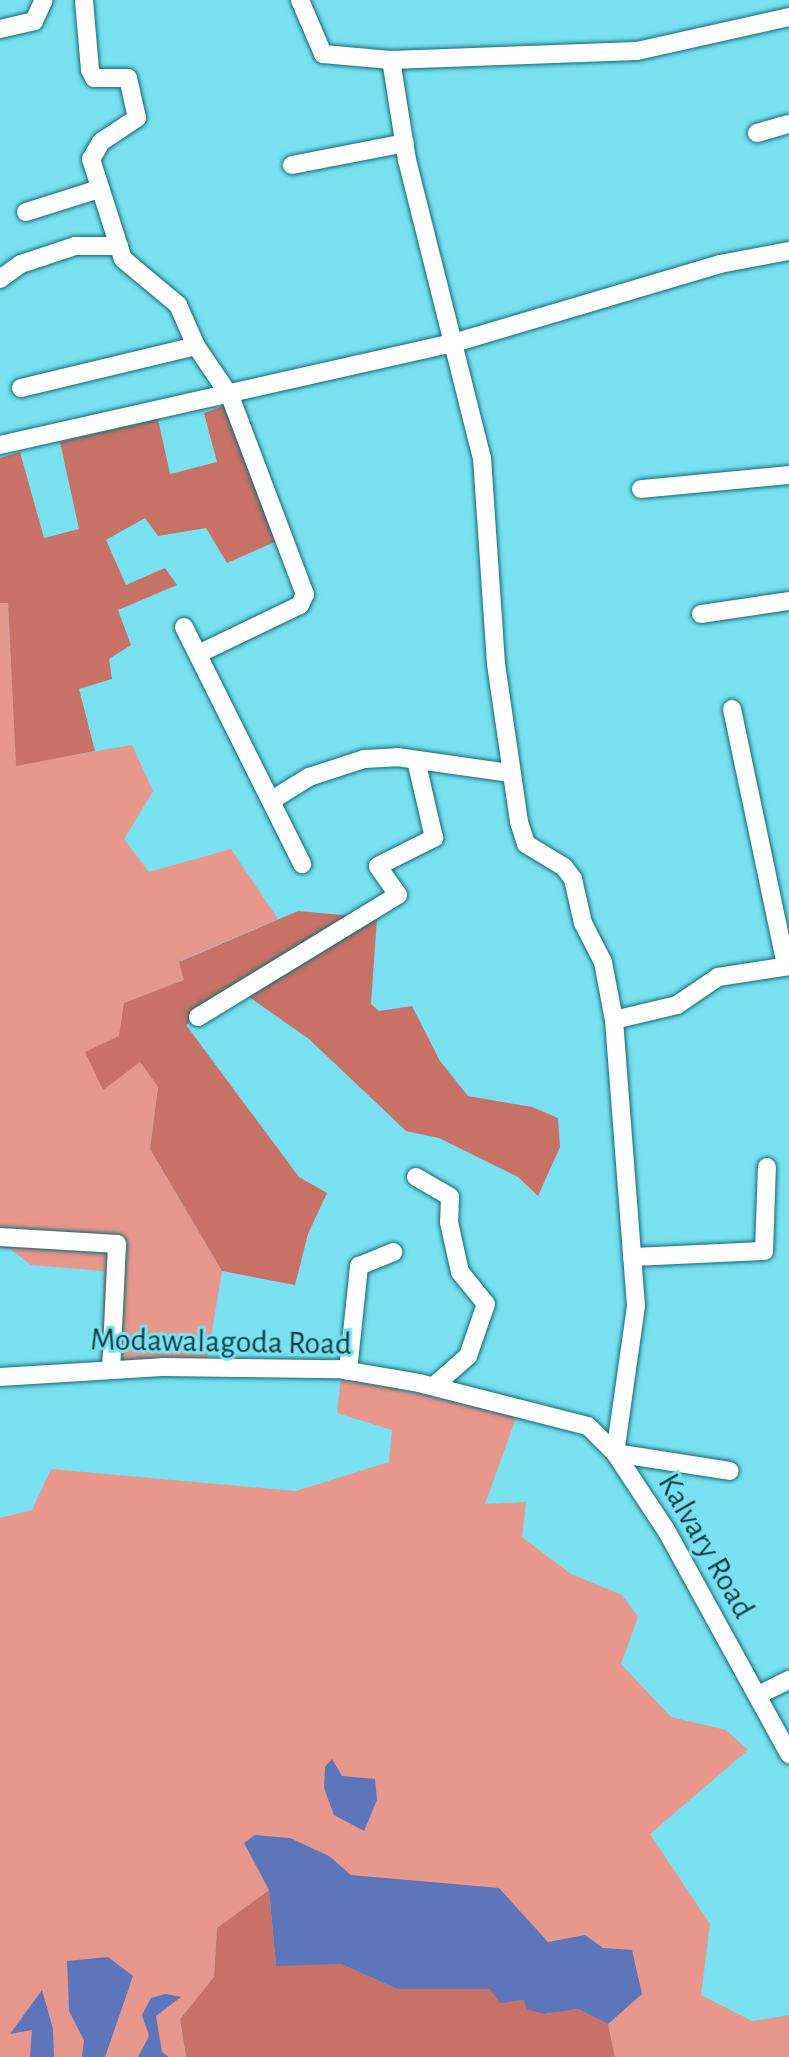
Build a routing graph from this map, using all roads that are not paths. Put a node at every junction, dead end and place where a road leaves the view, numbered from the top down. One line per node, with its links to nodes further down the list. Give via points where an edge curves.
1 (44, 0): 5 (street, via 34,21)
2 (84, 0): 11 (street, via 90,70 94,78 128,78 137,118 93,152)
3 (300, 0): 6 (street, via 323,54)
4 (789, 17): 6 (street, via 637,51)
5 (0, 29)
6 (391, 60): 9 (street)
7 (789, 124): 8 (street)
8 (757, 133)
9 (405, 143): 10 (street); 16 (street)
10 (292, 165)
11 (99, 189): 12 (street); 13 (street)
12 (26, 212)
13 (119, 246): 15 (street, via 75,246 21,264); 17 (street, via 133,269 178,305)
14 (789, 251): 16 (street, via 720,264)
15 (0, 279)
16 (457, 342): 19 (street); 29 (street, via 482,458)
17 (196, 346): 18 (street); 19 (street)
18 (21, 388)
19 (230, 396): 20 (street); 26 (street, via 305,594 300,605)
20 (0, 445)
21 (789, 475): 22 (street)
22 (641, 489)
23 (789, 601): 24 (street)
24 (701, 614)
25 (184, 627): 26 (street)
26 (198, 654): 30 (street)
27 (732, 709): 32 (street)
28 (416, 760): 29 (street); 30 (street, via 364,759 340,765); 33 (street, via 434,838 378,866 398,895)
29 (509, 773): 34 (street, via 526,844 564,867 573,879 583,923 603,962)
30 (272, 800): 31 (street)
31 (302, 864)
32 (788, 966): 34 (street, via 718,977 677,1005)
33 (198, 1017)
34 (614, 1020): 39 (street)
35 (767, 1167): 39 (street, via 764,1251)
36 (416, 1177): 43 (street, via 450,1197 449,1222 460,1272 486,1304 468,1356)
37 (0, 1237): 40 (street, via 117,1244)
38 (393, 1252): 41 (street, via 359,1266)
39 (632, 1257): 44 (street, via 636,1306)
40 (111, 1369): 41 (street, Modawalagoda Road); 42 (street, Modawalagoda Road)
41 (348, 1371): 43 (street, Modawalagoda Road)
42 (0, 1377)
43 (434, 1386): 44 (street, Modawalagoda Road, via 588,1426)
44 (615, 1453): 45 (street); 47 (street, Kalvary Road, via 666,1530)
45 (730, 1471)
46 (789, 1680): 47 (street)
47 (758, 1695): 48 (street, Kalvary Road)
48 (789, 1754)

